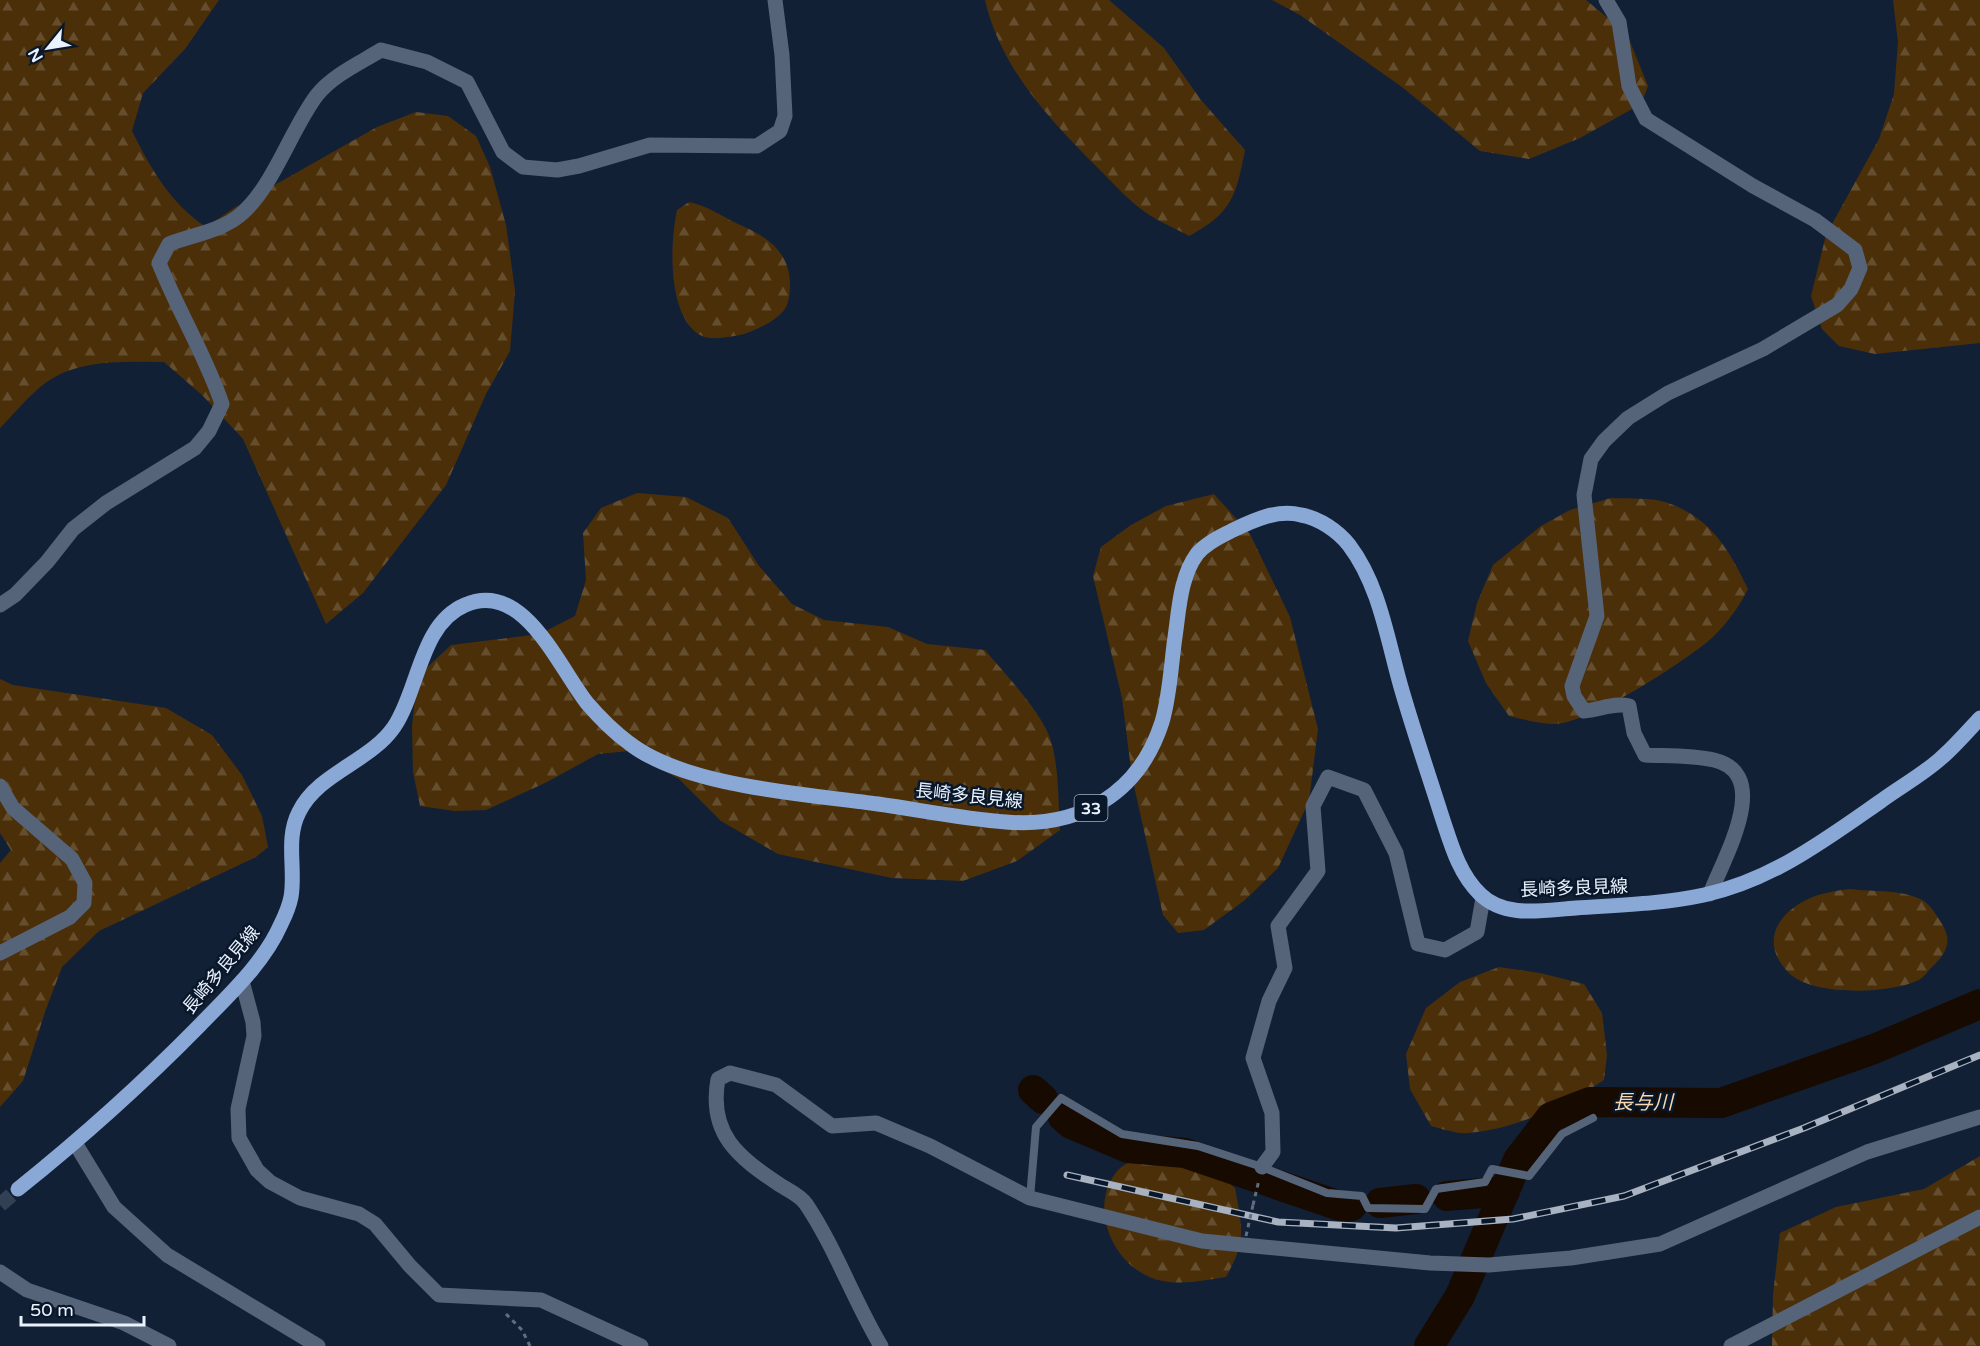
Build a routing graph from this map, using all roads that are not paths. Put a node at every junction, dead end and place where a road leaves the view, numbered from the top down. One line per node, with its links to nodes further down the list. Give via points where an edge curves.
1 (775, 0): 3 (street, via 785,116 780,131 757,146 650,145 568,168 523,167 503,152 467,82 450,72 381,50 344,72 318,94 256,197 240,215 214,230 169,244 159,263 222,404 209,431 195,448 106,503 73,529 47,562)
2 (1606, 0): 6 (street, via 1618,22 1629,86 1646,119 1815,220 1855,250 1860,268 1851,289 1837,304 1763,349 1668,393 1604,441 1591,459 1584,495 1597,616 1572,686 1574,696 1584,711 1629,706 1634,733 1645,755 1713,760 1732,767 1743,787 1744,809)
3 (0, 605)
4 (1980, 718): 6 (main road, 長崎多良見線, via 1941,759 1805,854 1761,878)
5 (0, 786): 8 (street, via 13,808 72,859 85,883 84,903 70,917)
6 (1710, 894): 7 (main road, 長崎多良見線, via 1629,906 1520,913)
7 (1483, 898): 9 (main road, 長崎多良見線 / 33, via 1457,862 1384,622 1363,569 1346,540 1324,524 1300,514 1269,515 1210,542 1195,556 1182,589 1164,716 1149,753 1130,782 1081,813 1050,821 1010,823 845,800 670,768 630,744 591,707 526,615 498,600 468,602 449,614 433,634 407,704 392,731 370,752 315,790 300,807 291,832 291,898 274,938); 13 (street, via 1477,932 1444,950 1418,944 1396,853 1364,790 1328,777 1313,806 1318,871 1278,927 1285,968 1269,1001 1253,1058 1272,1113 1273,1152)
8 (0, 953)
9 (242, 981): 12 (main road, 長崎多良見線 / 33, via 135,1091); 20 (street, via 254,1036 238,1109 239,1138 257,1170 270,1182 300,1198 359,1214 375,1224 439,1295 541,1300)
10 (1980, 1117): 15 (street, via 1868,1152 1660,1244 1571,1258 1489,1265 1202,1241)
11 (1593, 1118): 13 (lane, via 1562,1134 1529,1176 1492,1169 1485,1182 1436,1189 1425,1209 1368,1208 1362,1196 1327,1193)
12 (75, 1143): 14 (main road, 長崎多良見線 / 33); 19 (street, via 114,1207 167,1255)
13 (1262, 1167): 15 (lane, via 1198,1146 1122,1134 1061,1098 1036,1127)
14 (18, 1189)
15 (1030, 1198): 21 (street, via 876,1123 832,1125 776,1085 730,1073 718,1079 717,1121 728,1141 758,1170 805,1201)
16 (1980, 1217): 22 (street)
17 (0, 1272): 18 (street, via 27,1290 115,1320)
18 (169, 1346)
19 (318, 1346)
20 (641, 1346)
21 (880, 1346)
22 (1731, 1346)

